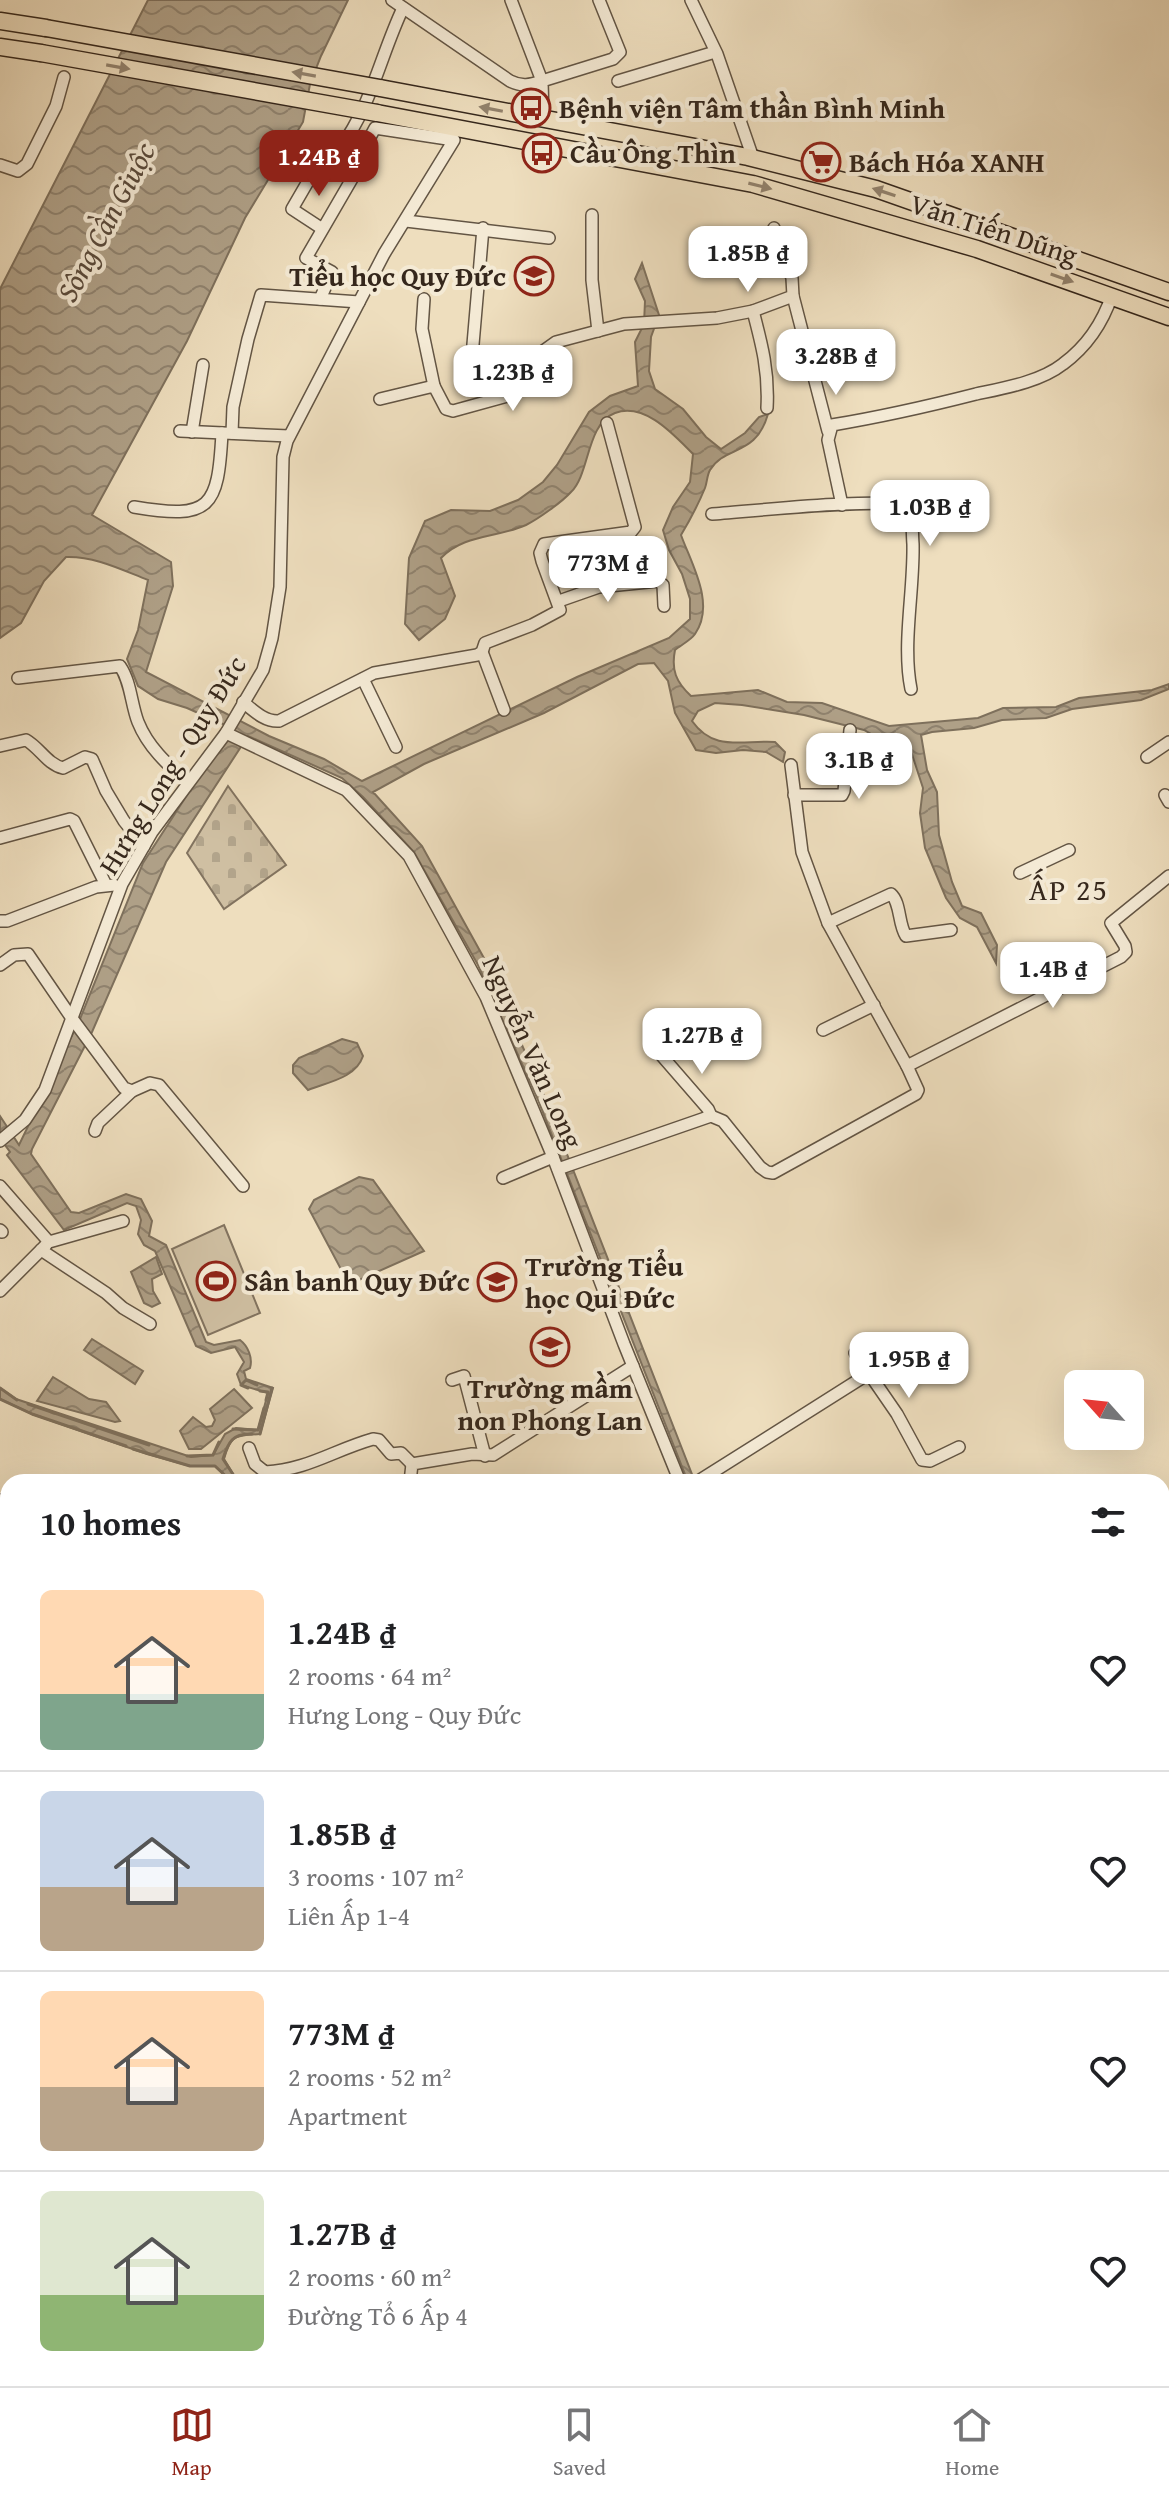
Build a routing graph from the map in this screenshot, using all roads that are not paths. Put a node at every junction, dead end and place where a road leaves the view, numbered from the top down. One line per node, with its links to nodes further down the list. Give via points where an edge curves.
1 (392, 0): 5 (street)
2 (511, 0): 10 (street)
3 (599, 0): 10 (street, via 619,44 618,57)
4 (691, 0): 8 (street)
5 (403, 8): 10 (street, via 510,81 524,86); 13 (street, via 355,127)
6 (0, 21): 12 (highway, Văn Tiến Dũng, one-way to 6, bridge)
7 (0, 47): 24 (highway, Văn Tiến Dũng, one-way to 24, bridge, via 758,186 977,249)
8 (715, 52): 11 (street); 14 (street)
9 (64, 77): 16 (street, via 27,164 18,171)
10 (542, 81): 12 (street)
11 (618, 81)
12 (543, 118): 14 (highway, Văn Tiến Dũng)
13 (340, 148): 15 (street); 19 (street, via 330,144 292,209)
14 (753, 158): 23 (highway, Văn Tiến Dũng, one-way to 14, via 876,189)
15 (361, 162): 18 (street, Hưng Long - Quy Đức, via 375,128 454,140); 19 (street)
16 (0, 165)
17 (592, 215): 31 (street)
18 (406, 221): 20 (street); 28 (street, Hưng Long - Quy Đức)
19 (321, 228): 26 (street, via 306,258 332,272)
20 (483, 228): 22 (street); 32 (street)
21 (774, 228): 25 (street)
22 (549, 238)
23 (1169, 292)
24 (1112, 295): 30 (highway, Văn Tiến Dũng); 38 (street, via 1105,317 1079,349 1049,373 832,425)
25 (793, 296): 29 (street); 38 (street)
26 (320, 299): 28 (street); 39 (street, via 261,295)
27 (424, 299): 34 (street, via 422,329)
28 (359, 302): 40 (street, Hưng Long - Quy Đức)
29 (753, 311): 31 (street); 36 (street, via 769,382)
30 (1169, 317)
31 (598, 331): 34 (street, via 556,342 542,352 523,385 503,399 453,411 446,409)
32 (472, 356)
33 (203, 365): 39 (street, via 186,432)
34 (434, 386): 35 (street)
35 (380, 399)
36 (767, 408)
37 (607, 423): 44 (street, via 635,527 631,532 544,544 542,561)
38 (828, 431): 41 (street)
39 (227, 433): 40 (street); 42 (street, via 209,501 194,511)
40 (289, 436): 50 (street, Hưng Long - Quy Đức, via 283,457 280,587 272,638 263,670)
41 (842, 505): 43 (street); 49 (street, via 902,503 910,509)
42 (134, 507)
43 (712, 514)
44 (559, 601): 45 (street, via 599,587 658,581 663,584); 46 (street, via 560,610 485,643)
45 (664, 606)
46 (482, 652): 48 (street); 51 (street)
47 (18, 678): 59 (street, via 120,666 148,741)
48 (363, 679): 50 (street, via 279,721); 56 (street)
49 (911, 689)
50 (243, 702): 53 (street, Hưng Long - Quy Đức)
51 (504, 710)
52 (850, 730): 60 (street, via 843,793)
53 (226, 731): 59 (street, Hưng Long - Quy Đức); 81 (street, Nguyễn Văn Long, via 346,790 409,856 486,997)
54 (1169, 742): 57 (street)
55 (0, 746): 62 (street, via 26,740 51,764 63,768 92,759 118,811)
56 (396, 747)
57 (1147, 757)
58 (791, 765): 60 (street)
59 (187, 782): 62 (street, Hưng Long - Quy Đức)
60 (794, 795): 69 (street, via 802,852)
61 (0, 838): 67 (street, via 70,819)
62 (144, 846): 66 (street, Hưng Long - Quy Đức)
63 (1069, 850): 64 (street)
64 (1020, 873)
65 (1169, 876): 76 (street, via 1111,923 1125,946 1121,957)
66 (122, 884): 67 (street); 73 (street, Hưng Long - Quy Đức)
67 (106, 885): 68 (street)
68 (0, 921)
69 (828, 923): 70 (street, via 891,894 906,936); 72 (street)
70 (951, 930)
71 (0, 965): 73 (street, via 14,955 28,954)
72 (874, 1005): 74 (street); 76 (street)
73 (71, 1017): 77 (street, via 124,1088); 80 (street, Hưng Long - Quy Đức, via 35,1109)
74 (823, 1030)
75 (662, 1056): 78 (street)
76 (907, 1066): 78 (street, via 918,1090 914,1098 773,1173 760,1167 723,1121)
77 (132, 1091): 79 (street); 85 (street, via 159,1085)
78 (711, 1116): 82 (street)
79 (95, 1131)
80 (0, 1141)
81 (553, 1157): 82 (street, Nguyễn Văn Long); 83 (street)
82 (558, 1169): 91 (street, Nguyễn Văn Long)
83 (503, 1178)
84 (0, 1186): 87 (street)
85 (243, 1186)
86 (123, 1221): 87 (street)
87 (45, 1246): 88 (street); 89 (street)
88 (0, 1291)
89 (150, 1324)
90 (855, 1353): 92 (street)
91 (633, 1366): 96 (street); 99 (street, Nguyễn Văn Long)
92 (868, 1374): 94 (street, via 923,1461); 100 (street)
93 (452, 1380): 96 (street, via 464,1376)
94 (959, 1447)
95 (249, 1448): 97 (street, via 265,1472 286,1471 373,1439)
96 (485, 1456): 97 (street)
97 (412, 1464): 98 (street)
98 (411, 1474)
99 (677, 1474)
100 (710, 1474)

